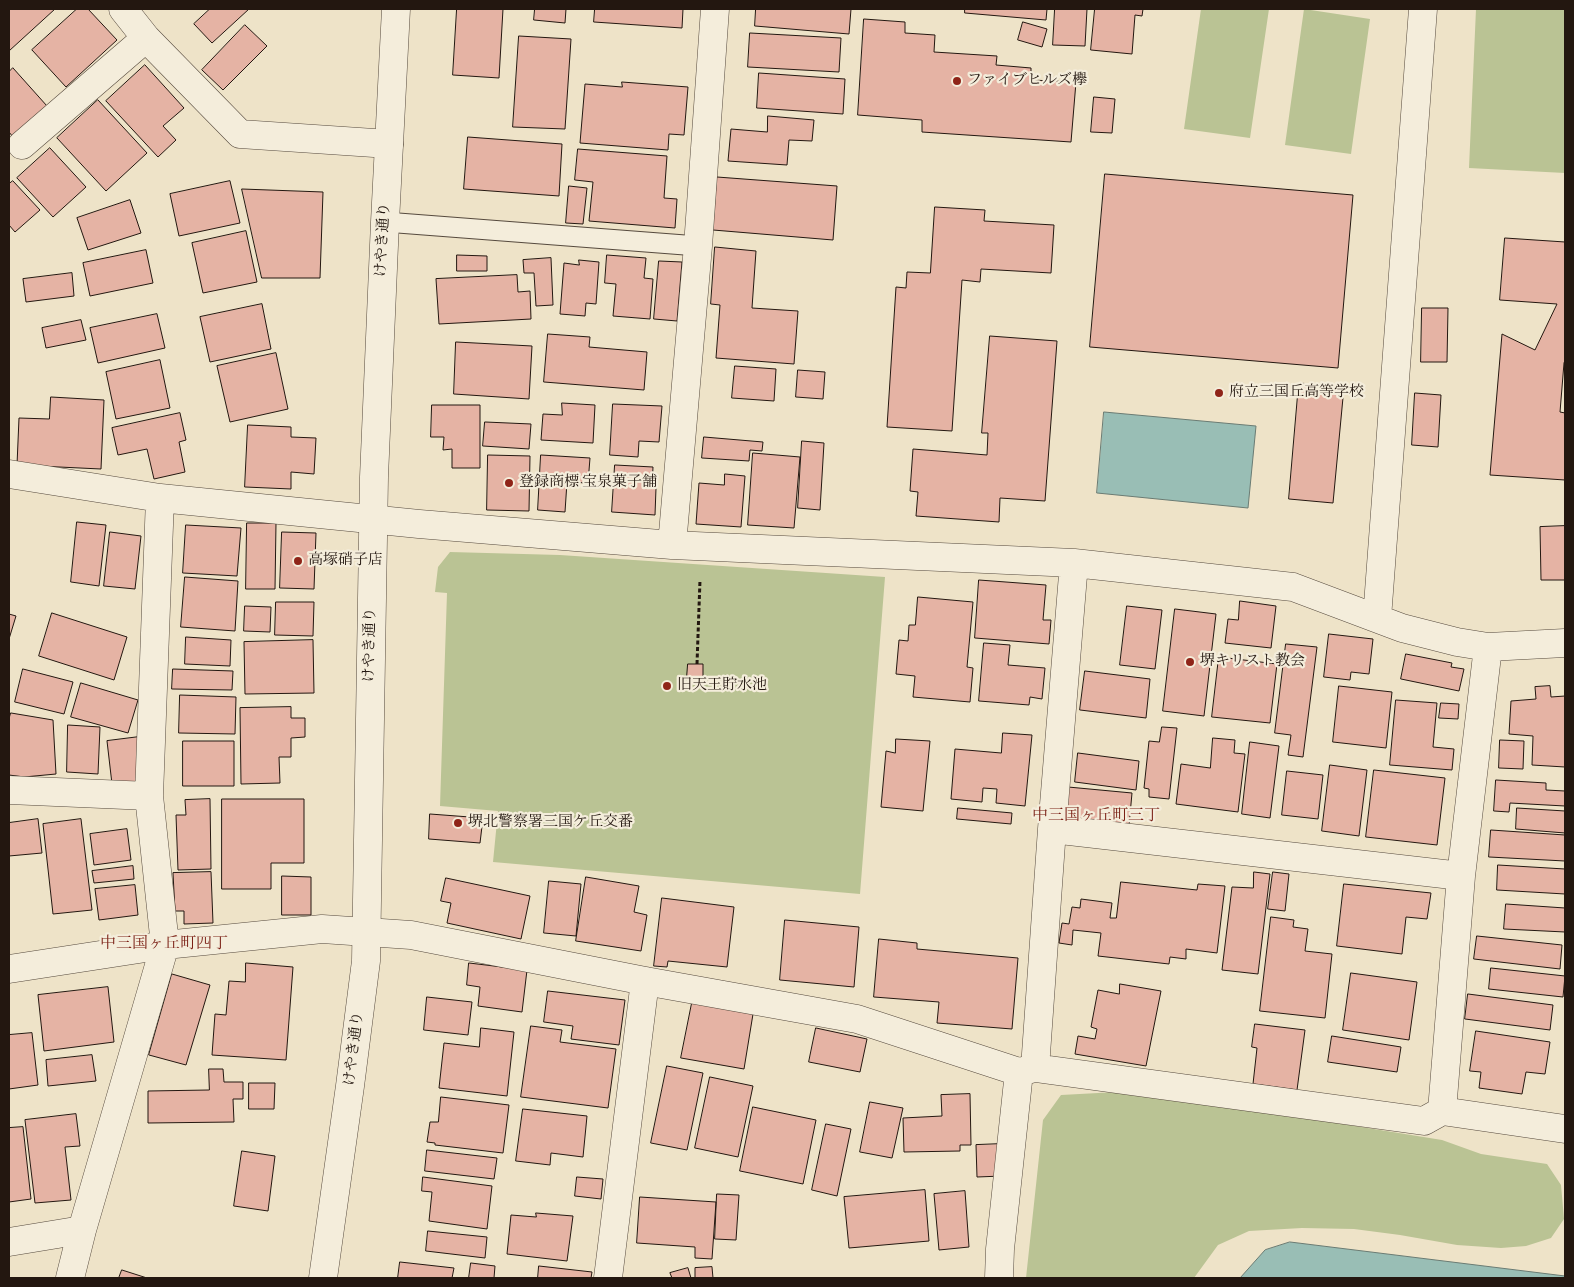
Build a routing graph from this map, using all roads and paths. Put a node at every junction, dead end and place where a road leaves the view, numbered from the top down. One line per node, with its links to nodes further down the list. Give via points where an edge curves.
1 (124, 9): 5 (street)
2 (396, 9): 6 (street, けやき通り)
3 (715, 9): 9 (street)
4 (1423, 9): 16 (street)
5 (146, 38): 6 (street, via 240,134); 7 (street)
6 (389, 144): 8 (street, けやき通り)
7 (22, 145)
8 (385, 222): 9 (lane); 12 (street, けやき通り)
9 (698, 246): 13 (street)
10 (9, 474): 11 (street)
11 (160, 498): 12 (street); 21 (street)
12 (373, 520): 13 (street); 24 (street, けやき通り)
13 (672, 545): 14 (street)
14 (1074, 563): 16 (street, via 1293,587); 22 (street)
15 (699, 613): 19 (path)
16 (1377, 618): 18 (street, via 1427,635)
17 (1565, 643): 18 (street)
18 (1488, 646): 23 (street)
19 (697, 664)
20 (9, 790): 21 (street)
21 (149, 796): 25 (street)
22 (1052, 829): 23 (street); 28 (street)
23 (1460, 876): 29 (street)
24 (366, 930): 25 (street, via 322,928); 27 (street, via 411,935); 34 (street, けやき通り, via 366,961 352,1076)
25 (165, 945): 26 (street); 31 (street)
26 (9, 969)
27 (645, 981): 28 (street, via 858,1019); 35 (street)
28 (1027, 1070): 29 (street, via 1424,1121); 36 (street, via 1000,1249)
29 (1442, 1111): 30 (street)
30 (1565, 1130)
31 (82, 1230): 32 (street); 33 (street)
32 (9, 1242)
33 (70, 1278)
34 (323, 1278)
35 (608, 1278)
36 (999, 1278)

